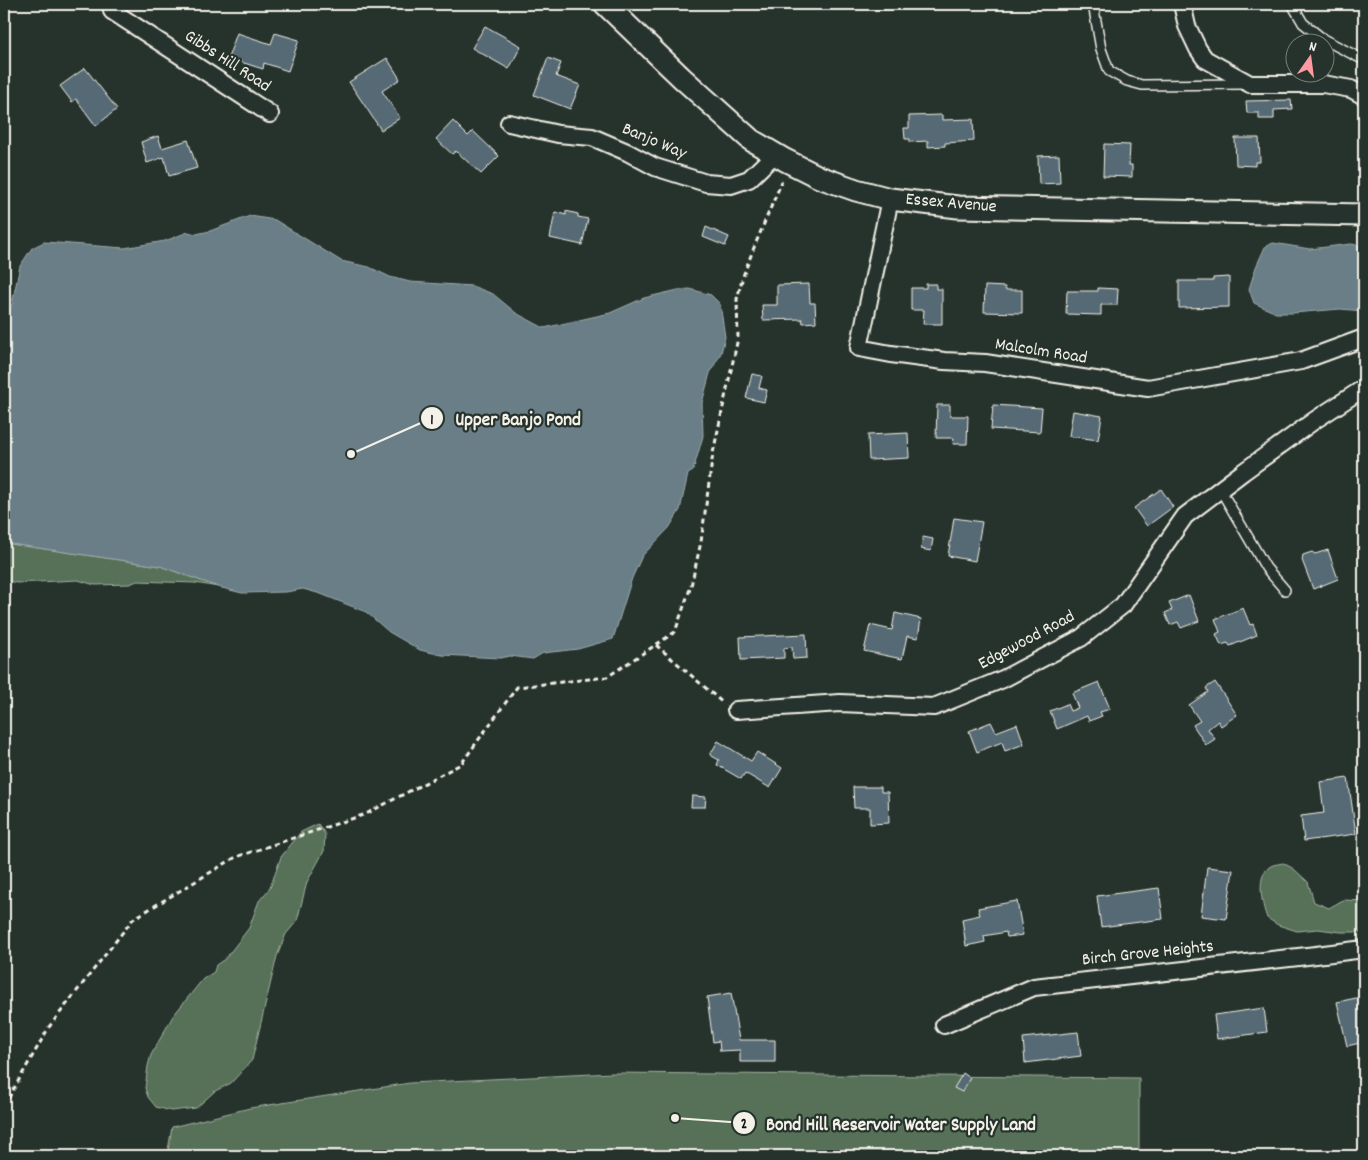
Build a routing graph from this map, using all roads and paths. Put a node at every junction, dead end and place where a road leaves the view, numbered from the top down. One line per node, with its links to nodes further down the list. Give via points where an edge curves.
1 (605, 4): 11 (street, Essex Avenue, via 751,140)
2 (1093, 4): 7 (lane, via 1109,72 1142,85)
3 (1182, 4): 7 (street, via 1187,26 1205,59)
4 (1292, 4): 6 (lane, via 1303,23 1322,39)
5 (116, 7): 9 (street, Gibbs Hill Road)
6 (1364, 60)
7 (1250, 84): 8 (street, via 1324,84 1351,89)
8 (1364, 96)
9 (270, 114)
10 (508, 123): 11 (street, Banjo Way, via 558,134 592,137 655,167 706,183 731,185 749,179)
11 (783, 158): 12 (street, Essex Avenue, via 819,176); 18 (path, via 775,195 737,299 738,338 713,453 692,586 675,632)
12 (890, 199): 13 (street, Essex Avenue, via 958,207); 14 (street, Malcolm Road, via 859,348 1148,388 1300,361)
13 (1364, 215)
14 (1364, 338)
15 (1364, 388): 16 (street, Edgewood Road)
16 (1220, 489): 17 (lane, via 1266,568); 19 (street, Edgewood Road, via 1185,516 1123,605 1081,638 1003,679 934,707 840,703)
17 (1285, 590)
18 (656, 644): 19 (path, via 726,706); 22 (path, via 607,676 517,687 461,764 366,814 236,857 133,919 49,1027)
19 (736, 710)
20 (1364, 949): 21 (street, Birch Grove Heights, via 1034,987)
21 (944, 1025)
22 (4, 1106)

